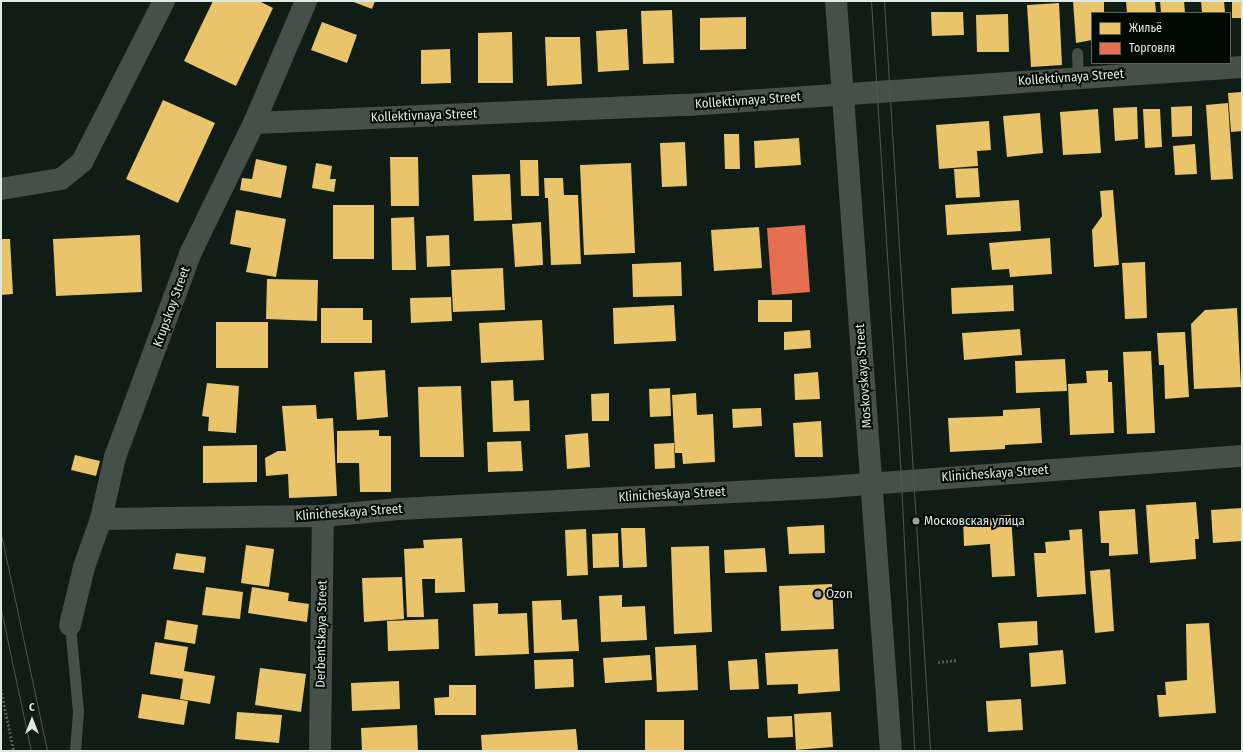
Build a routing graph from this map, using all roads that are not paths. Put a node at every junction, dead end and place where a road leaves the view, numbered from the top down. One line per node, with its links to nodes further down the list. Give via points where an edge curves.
1 (164, 1): 9 (street, via 82,162 61,178)
2 (306, 1): 8 (street, Krupskoy Street)
3 (836, 1): 7 (street, Moskovskaya Street)
4 (1077, 53): 6 (lane)
5 (1242, 67): 6 (street, Kollektivnaya Street)
6 (1078, 78): 7 (street, Kollektivnaya Street)
7 (843, 94): 8 (street, Kollektivnaya Street, via 688,105); 11 (street, Moskovskaya Street)
8 (254, 124): 13 (street, Krupskoy Street, via 191,252 115,456)
9 (1, 189)
10 (1242, 456): 11 (street, Klinicheskaya Street)
11 (872, 483): 12 (street, Klinicheskaya Street, via 407,508); 17 (street, Moskovskaya Street)
12 (323, 516): 13 (street, Klinicheskaya Street); 16 (street, Derbentskaya Street)
13 (101, 519): 14 (street, Krupskoy Street, via 84,567)
14 (70, 625): 15 (lane, via 78,711)
15 (75, 751)
16 (320, 751)
17 (891, 751)

